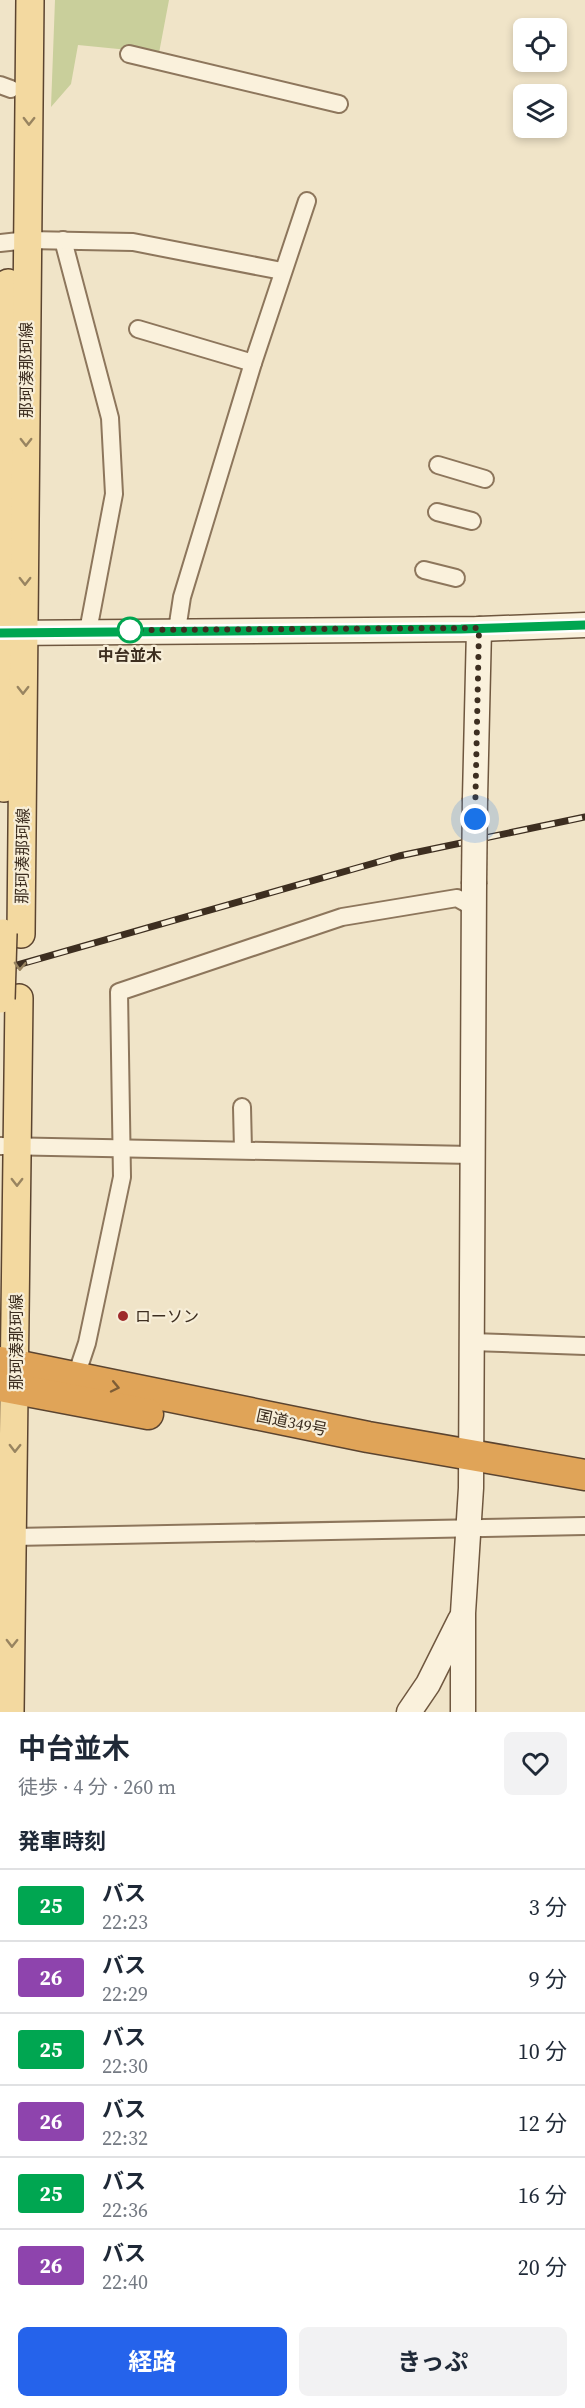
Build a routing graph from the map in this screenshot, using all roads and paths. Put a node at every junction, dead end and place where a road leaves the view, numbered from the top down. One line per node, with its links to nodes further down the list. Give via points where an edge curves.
1 (12, 0): 4 (main road, 那珂湊那珂線)
2 (30, 0): 8 (main road, 那珂湊那珂線, one-way to 8)
3 (129, 54): 5 (street)
4 (6, 87): 8 (main road, 那珂湊那珂線)
5 (339, 104)
6 (307, 201): 9 (street)
7 (63, 240): 8 (street); 9 (street, via 133,242); 21 (street, via 110,418 114,494)
8 (12, 242): 22 (main road, 那珂湊那珂線)
9 (282, 271): 11 (street)
10 (138, 329): 11 (street)
11 (253, 363): 20 (street, via 182,597)
12 (438, 465): 13 (street)
13 (485, 478)
14 (437, 512): 15 (street)
15 (472, 521)
16 (424, 570): 17 (street)
17 (456, 578)
18 (585, 625): 19 (street)
19 (479, 628): 20 (street); 23 (street, bridge)
20 (177, 630): 21 (street)
21 (88, 631): 22 (street)
22 (9, 632): 24 (main road, 那珂湊那珂線)
23 (474, 896): 28 (street, via 342,917 119,992); 30 (street)
24 (10, 998): 25 (main road, 那珂湊那珂線); 27 (main road, 那珂湊那珂線)
25 (0, 1095)
26 (242, 1107): 29 (street)
27 (8, 1146): 28 (street); 33 (main road, 那珂湊那珂線, one-way to 33)
28 (122, 1148): 29 (street); 34 (street, via 122,1177 87,1343)
29 (243, 1150): 30 (street)
30 (472, 1155): 31 (street)
31 (471, 1342): 32 (street); 35 (street)
32 (585, 1346)
33 (8, 1376): 34 (highway, 国道349号); 35 (highway, 国道349号); 40 (main road, 那珂湊那珂線, one-way to 40)
34 (75, 1378): 35 (highway, 国道349号, one-way to 35)
35 (471, 1464): 36 (highway, 国道349号); 37 (highway, 国道349号); 39 (street)
36 (585, 1475)
37 (585, 1492)
38 (585, 1526): 39 (street)
39 (470, 1529): 40 (street); 41 (street)
40 (14, 1537): 42 (main road, 那珂湊那珂線, one-way to 42)
41 (463, 1613): 43 (street, via 434,1674); 44 (street)
42 (10, 1712)
43 (409, 1712)
44 (463, 1712)

